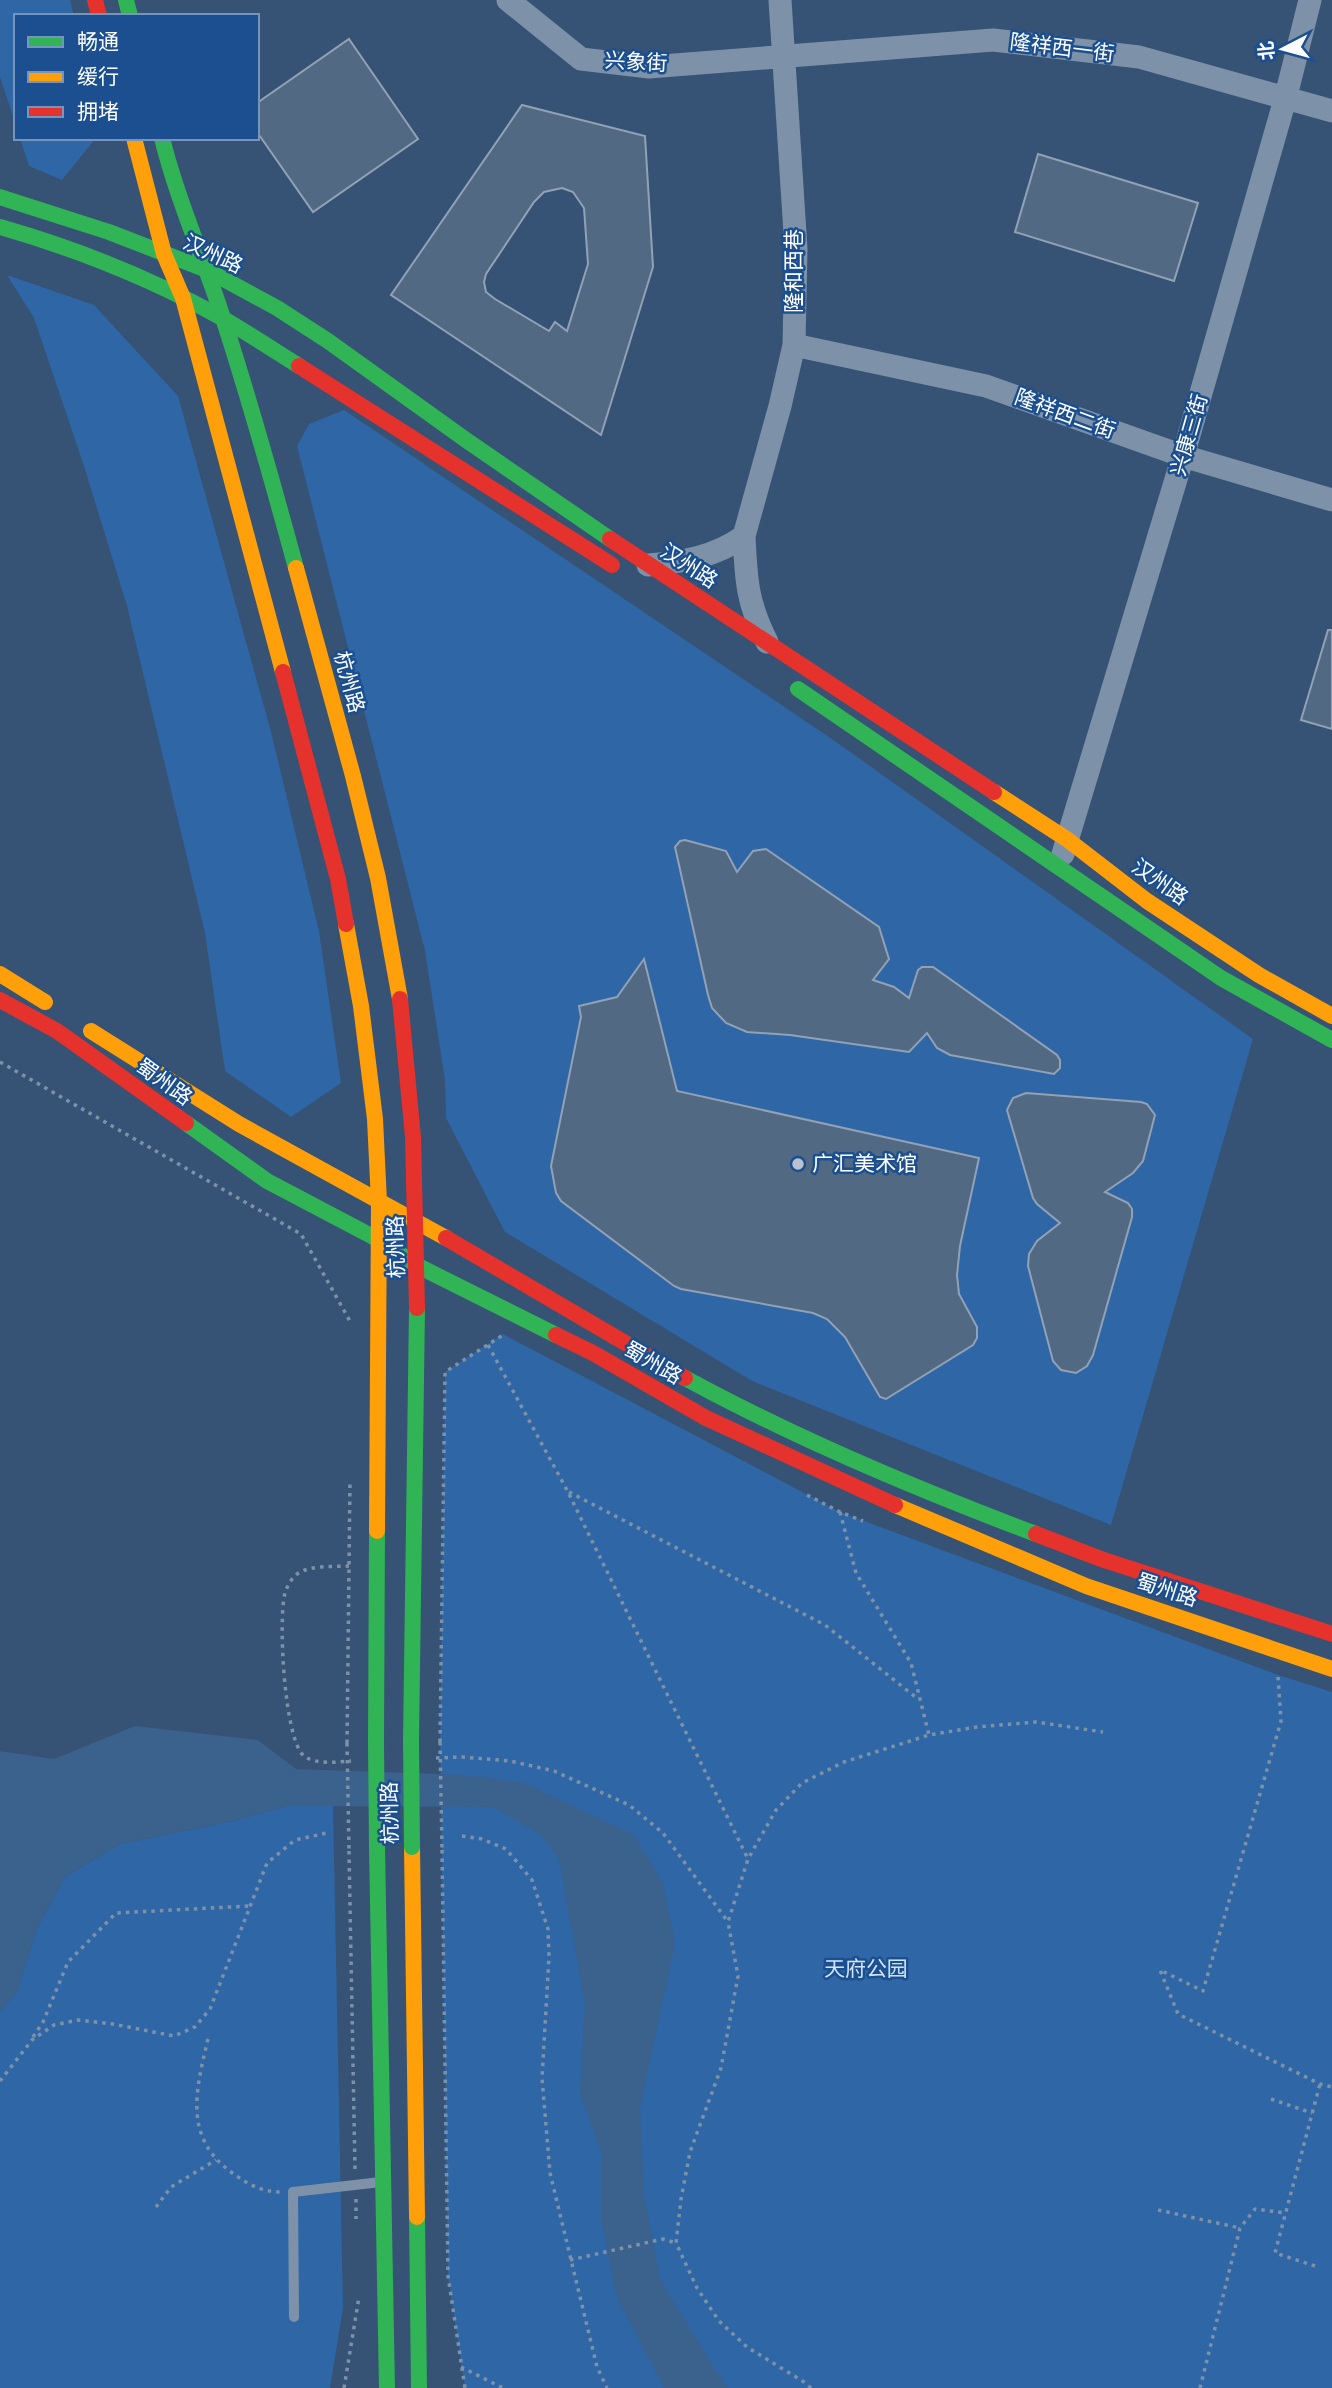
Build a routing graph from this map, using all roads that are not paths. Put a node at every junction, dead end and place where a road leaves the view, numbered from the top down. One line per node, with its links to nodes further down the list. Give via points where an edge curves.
1 (508, 0): 4 (street, 兴象街, via 581,59 649,67)
2 (780, 0): 4 (street, 隆和西巷)
3 (1310, 0): 5 (street, 兴康三街)
4 (785, 55): 5 (street, 隆祥西一街, via 993,40 1139,57); 15 (street, 隆和西巷, via 796,248)
5 (1286, 96): 6 (street, 隆祥西一街); 16 (street, 兴康三街)
6 (1332, 111)
7 (135, 140): 11 (main road, 杭州路)
8 (162, 140): 12 (main road, 杭州路)
9 (0, 197): 11 (main road, 汉州路)
10 (0, 227): 13 (main road, 汉州路, via 132,273)
11 (164, 254): 12 (main road, 汉州路); 13 (main road, 杭州路)
12 (207, 270): 14 (main road, 杭州路); 19 (main road, 汉州路, via 328,341)
13 (183, 298): 14 (main road, 汉州路); 30 (main road, 杭州路, via 338,879 361,1006 375,1119)
14 (222, 318): 19 (main road, 汉州路); 31 (main road, 杭州路, via 251,402 377,878 401,1006)
15 (794, 345): 16 (street, 隆祥西二街, via 986,386); 18 (street, 隆和西巷)
16 (1183, 456): 17 (street, 隆祥西二街); 22 (street, 兴康三街)
17 (1332, 500)
18 (744, 536): 19 (street, via 727,548 695,559); 20 (street, 隆和西巷, via 754,617)
19 (638, 570): 20 (main road, 汉州路)
20 (769, 645): 22 (main road, 汉州路)
21 (785, 680): 23 (main road)
22 (1068, 840): 23 (street, 兴康三街); 27 (main road, 汉州路, via 1147,901 1259,975)
23 (1058, 866): 29 (main road, via 1221,978)
24 (0, 974): 26 (main road)
25 (0, 1000): 32 (main road, 蜀州路, via 57,1031 267,1181)
26 (57, 1009)
27 (1332, 1016)
28 (79, 1023): 30 (main road, 蜀州路, via 239,1124)
29 (1332, 1040)
30 (379, 1202): 31 (main road, 蜀州路); 32 (main road, 杭州路)
31 (416, 1222): 33 (main road, 杭州路); 34 (main road, 蜀州路, via 658,1363 827,1448 937,1497 1101,1559)
32 (379, 1240): 33 (main road, 蜀州路); 36 (main road, 杭州路, bridge, via 376,1742)
33 (418, 1266): 35 (main road, 蜀州路, via 593,1353 706,1418 875,1496 1086,1586); 39 (main road, 杭州路, bridge, via 411,1741)
34 (1332, 1634)
35 (1332, 1669)
36 (383, 2182): 37 (lane, via 293,2192); 38 (main road, 杭州路)
37 (294, 2317)
38 (387, 2388)
39 (419, 2388)

